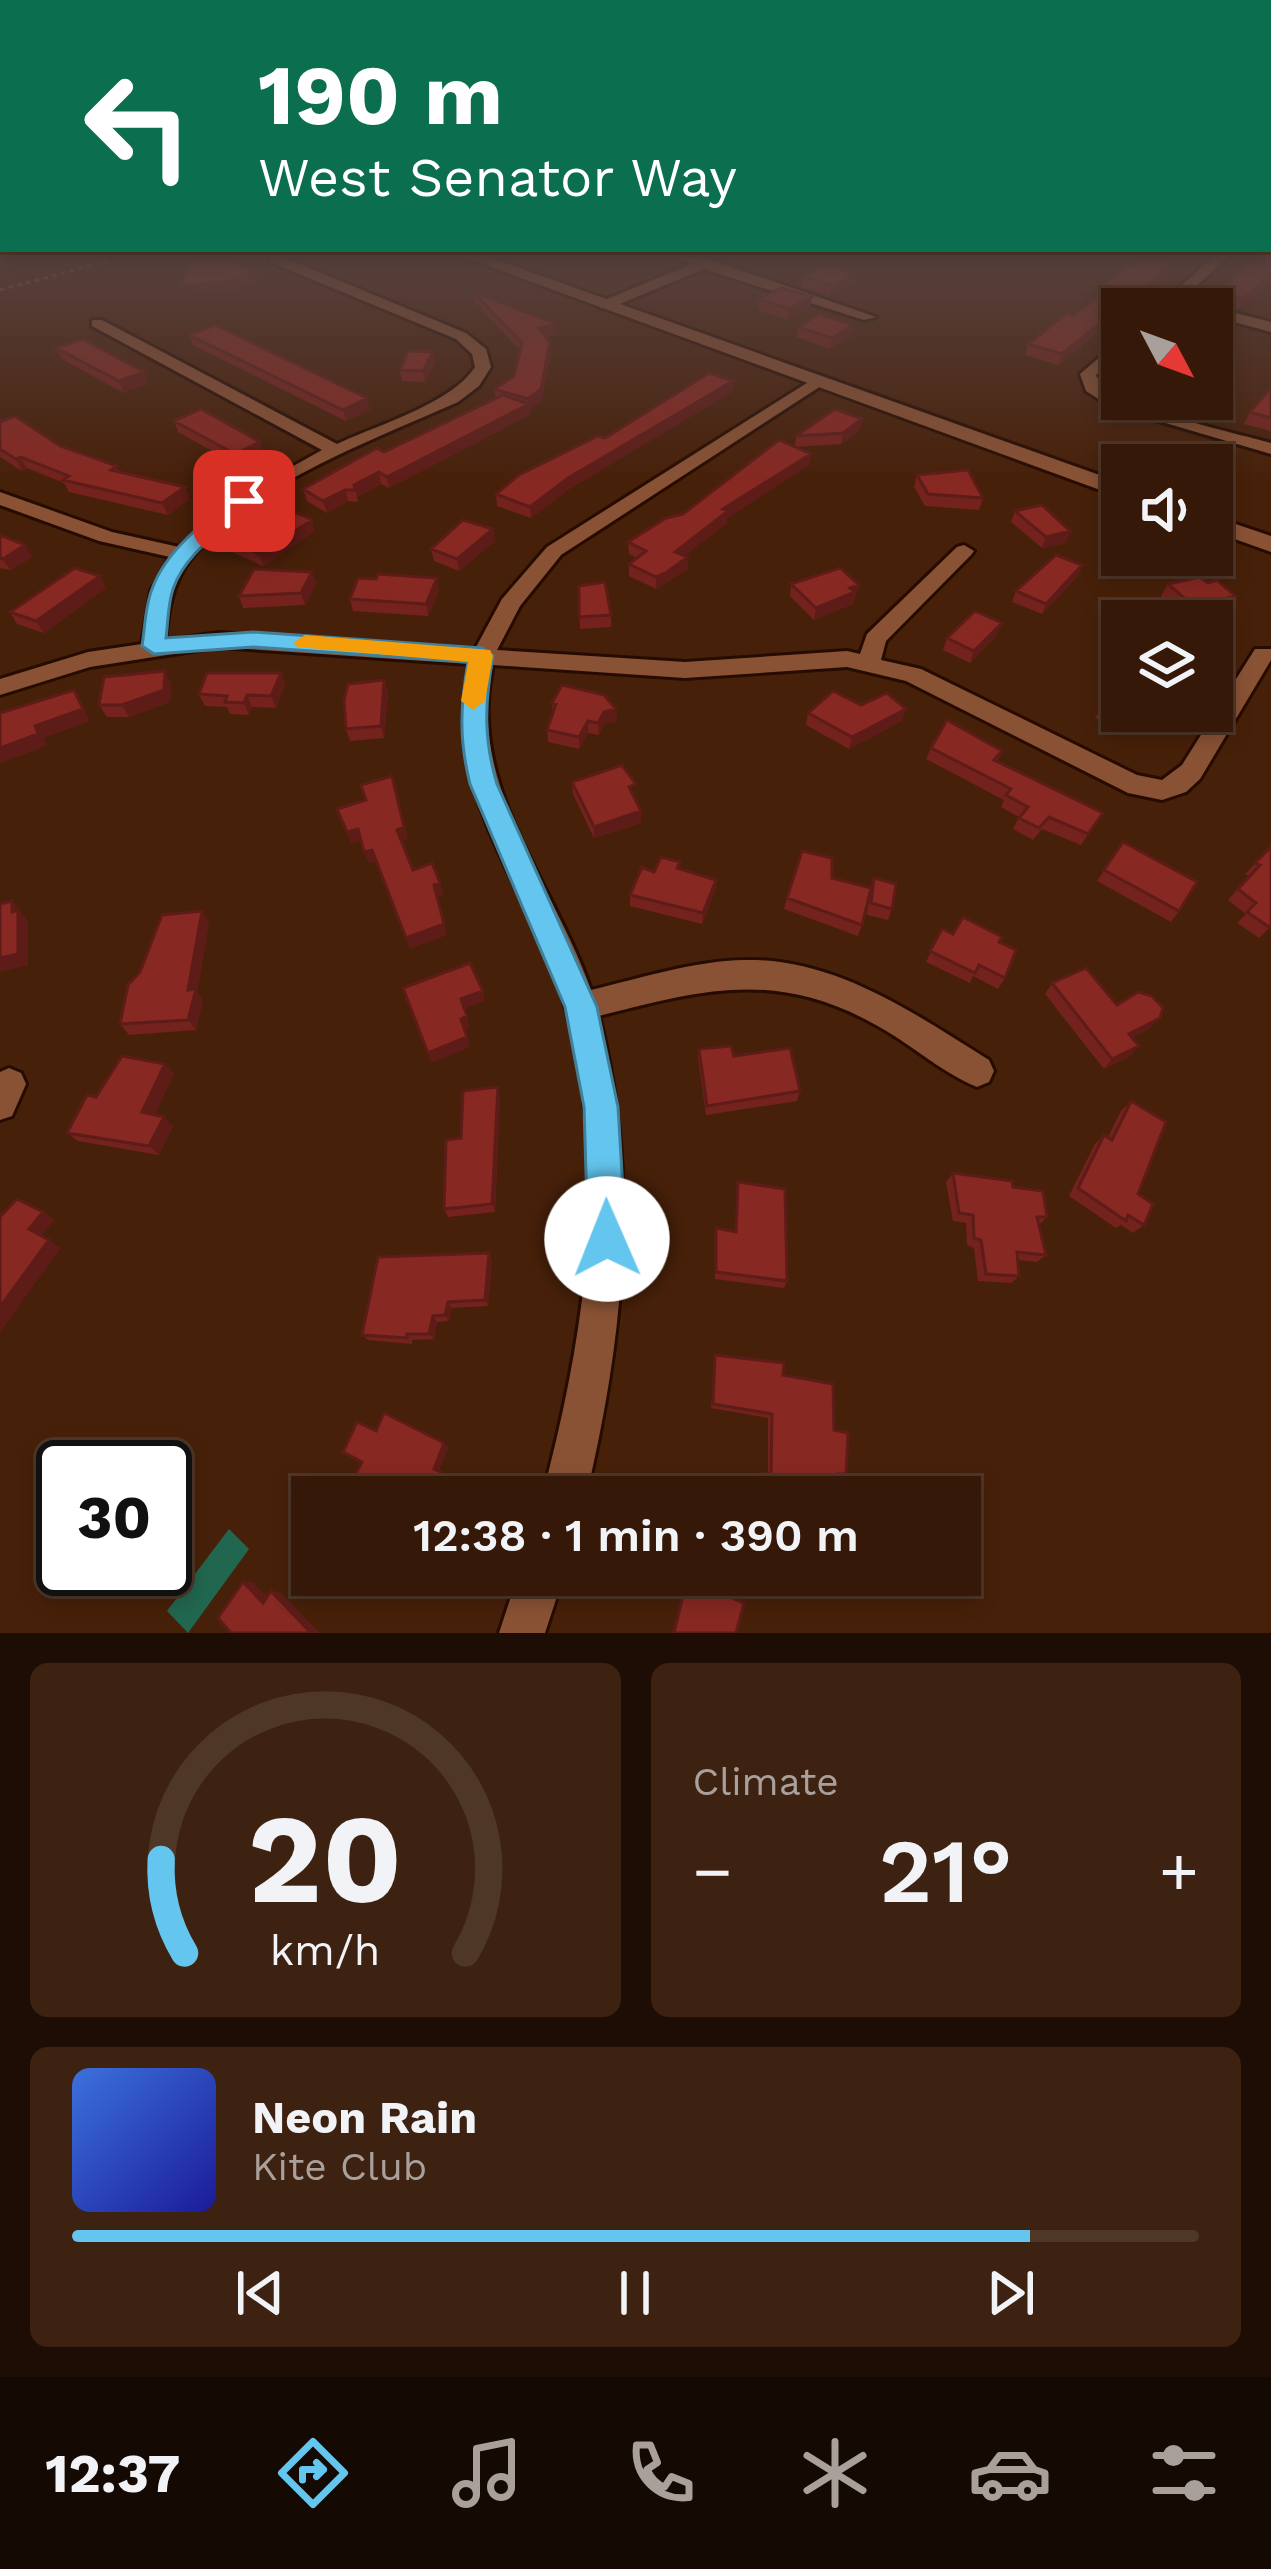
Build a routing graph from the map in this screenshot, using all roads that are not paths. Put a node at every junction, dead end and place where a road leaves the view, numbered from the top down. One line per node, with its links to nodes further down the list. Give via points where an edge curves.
1 (109, 329): 9 (street)
2 (444, 329): 9 (street, via 475,346 479,375)
3 (673, 329): 5 (street)
4 (1101, 362): 6 (street, via 1088,374)
5 (818, 381): 10 (street); 18 (street, via 554,551 518,589)
6 (1101, 394)
7 (1175, 420): 8 (street)
8 (1271, 448)
9 (339, 452): 15 (street, via 244,501)
10 (1101, 483)
11 (0, 498): 15 (street, via 106,537)
12 (1233, 530): 13 (street)
13 (1271, 544)
14 (964, 551): 19 (street, via 875,639)
15 (184, 554): 16 (street, via 162,589)
16 (154, 646): 18 (street, via 253,640); 20 (street)
17 (1263, 654): 19 (street, via 1180,786 1148,790 913,675)
18 (482, 656): 19 (street, via 685,670); 21 (street, via 472,706 483,784)
19 (869, 663)
20 (0, 687)
21 (581, 1007): 22 (street, via 696,980 780,975 853,997); 23 (street, via 601,1107 607,1239 600,1329)
22 (977, 1071)
23 (568, 1476)
24 (534, 1596): 25 (street)
25 (522, 1633)

